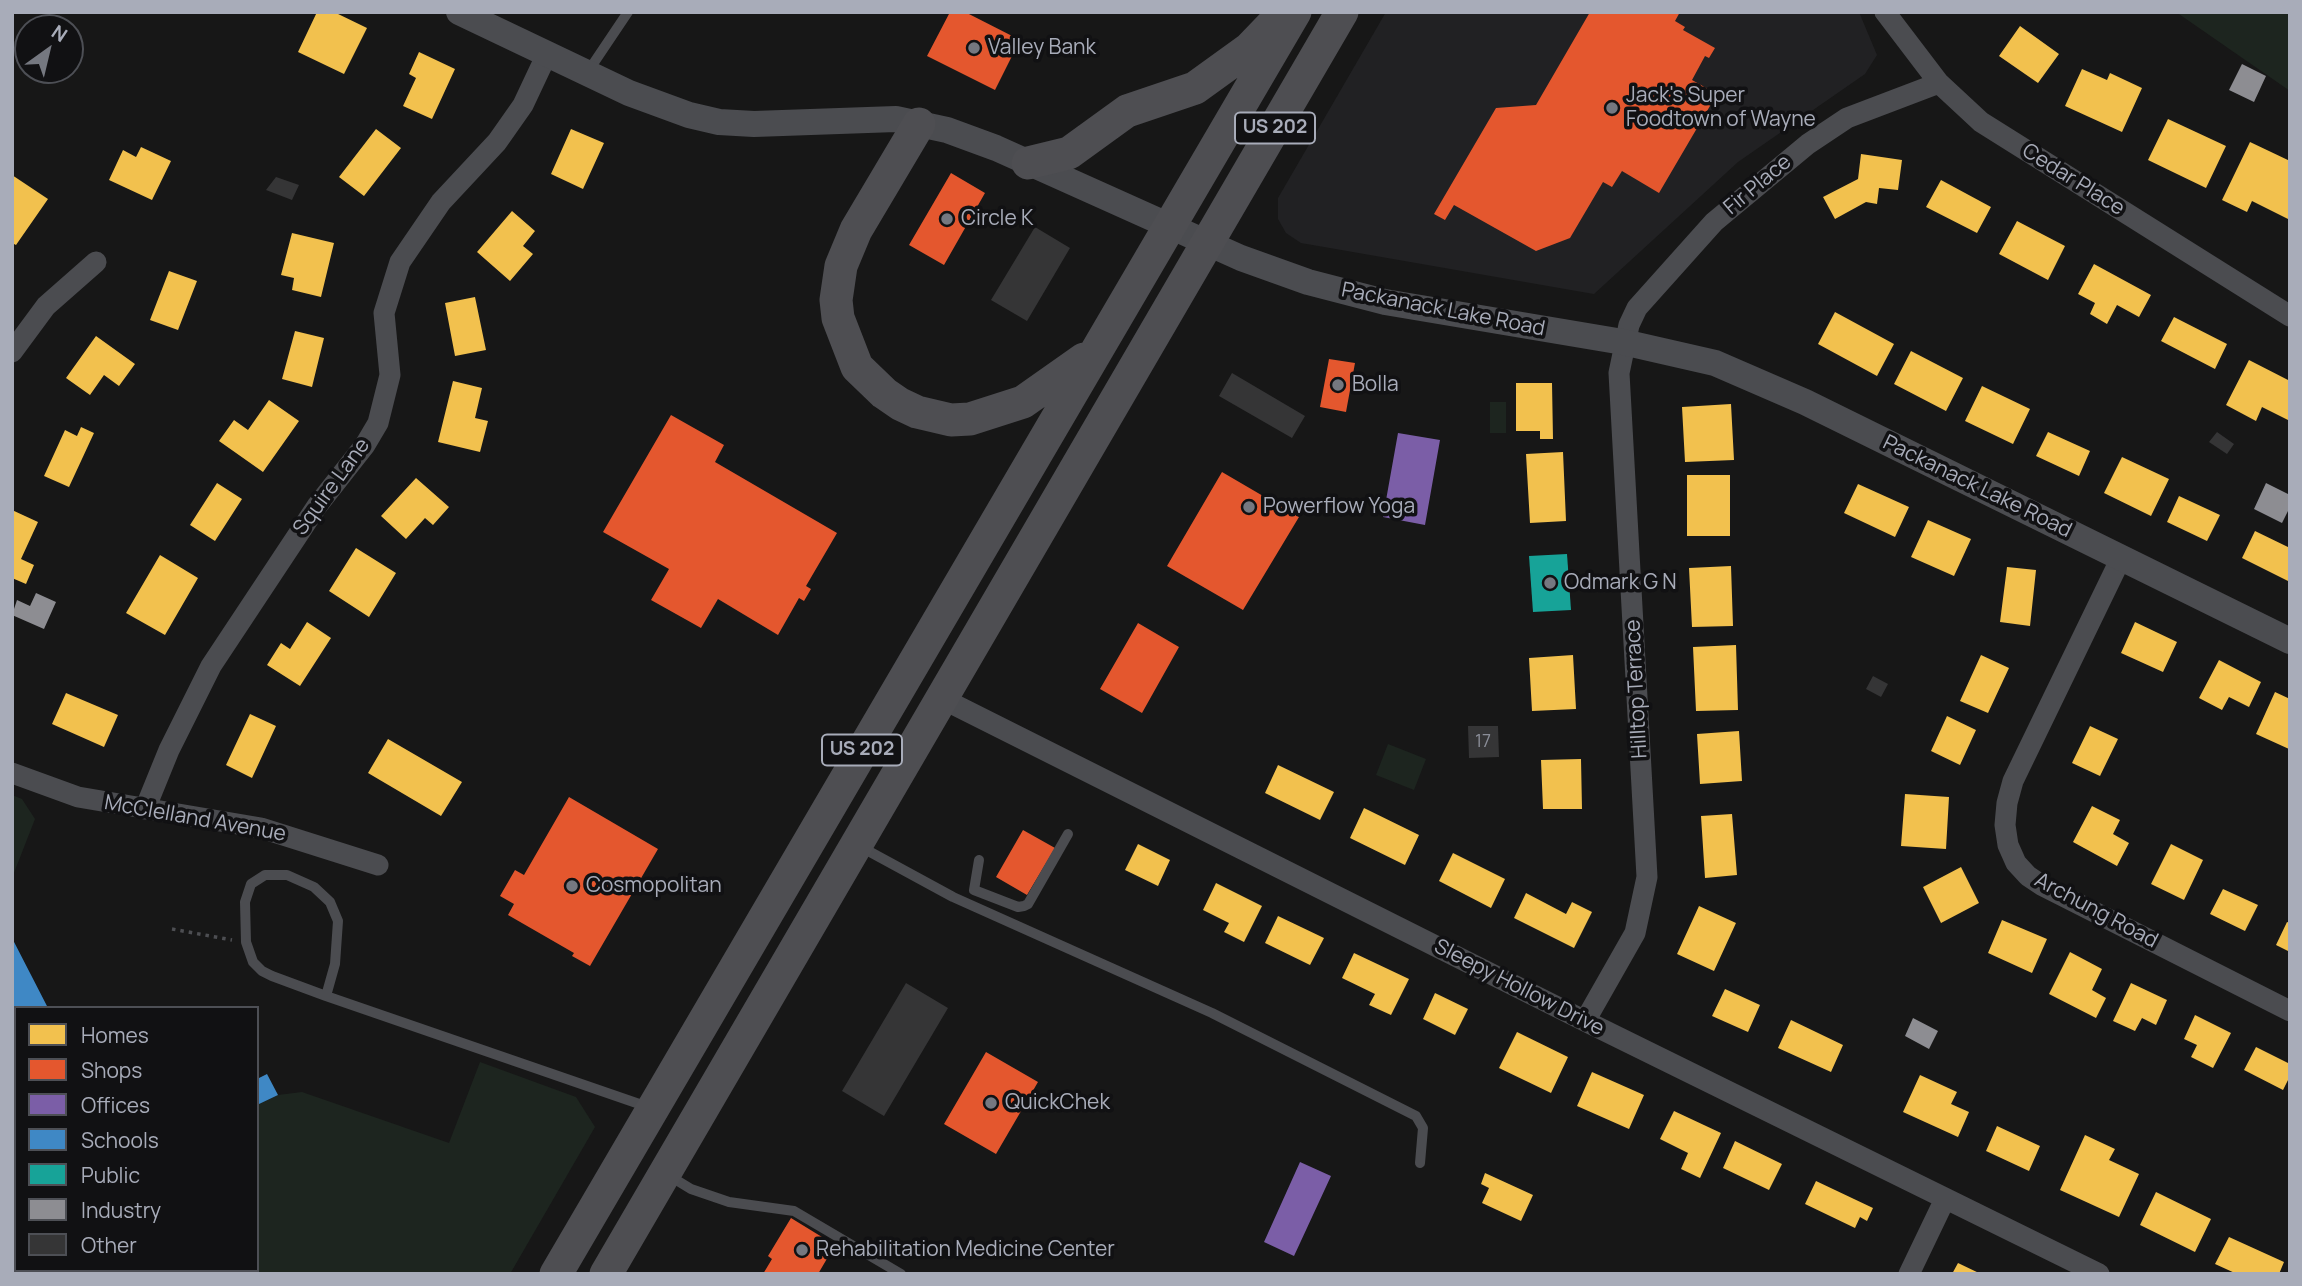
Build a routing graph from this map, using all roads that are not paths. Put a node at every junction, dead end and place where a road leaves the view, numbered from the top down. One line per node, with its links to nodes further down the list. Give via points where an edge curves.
1 (459, 12): 7 (street, Packanack Lake Road)
2 (628, 12): 8 (lane)
3 (1284, 12): 11 (highway, via 1249,49 1195,88 1127,111 1069,153)
4 (1295, 12): 12 (highway, US 202)
5 (1342, 12): 13 (highway, US 202)
6 (1885, 12): 9 (street, Cedar Place)
7 (547, 54): 8 (street, Packanack Lake Road); 23 (street, Squire Lane, via 523,105 497,142 441,202 400,262 384,313 390,375 378,423 211,666)
8 (587, 73): 10 (street, Packanack Lake Road, via 659,106 719,122 864,118)
9 (1939, 83): 15 (street, Cedar Place, via 1981,122); 16 (street, Fir Place, via 1847,118 1765,179 1682,255 1637,308)
10 (919, 124): 11 (street, Packanack Lake Road); 18 (highway, via 856,230 841,266 838,318 857,367 884,393 917,412 970,419 1023,402)
11 (1028, 163): 12 (street, Packanack Lake Road)
12 (1169, 227): 13 (street, Packanack Lake Road); 18 (highway, US 202)
13 (1207, 243): 16 (street, Packanack Lake Road, via 1273,271 1345,293); 21 (highway, US 202)
14 (96, 262): 17 (street, via 46,306)
15 (2290, 316)
16 (1623, 342): 19 (street, Packanack Lake Road, via 1715,363 1748,377); 30 (street, Hilltop Terrace, via 1619,373 1647,877 1635,933)
17 (12, 352)
18 (1094, 352): 31 (highway, US 202)
19 (2121, 558): 20 (street, Packanack Lake Road); 29 (street, Archung Road, via 2013,781 2005,825 2008,845 2016,863 2043,886)
20 (2290, 641)
21 (941, 698): 25 (highway, US 202); 30 (street, Sleepy Hollow Drive)
22 (12, 773): 23 (street, McClelland Avenue, via 78,797)
23 (145, 809): 27 (street, McClelland Avenue, via 261,828)
24 (1068, 834): 26 (lane, via 1024,906 974,890)
25 (856, 844): 32 (lane, via 953,897 1212,1013 1416,1116 1423,1128); 33 (highway, US 202)
26 (979, 860)
27 (378, 864)
28 (326, 996): 28 (lane, via 262,971 253,962 246,942 245,902 251,884 265,875 287,875 314,887 330,902 338,922 335,964); 31 (lane)
29 (2290, 1011)
30 (1585, 1021): 34 (street, Sleepy Hollow Drive)
31 (654, 1109): 36 (highway, US 202)
32 (1420, 1163)
33 (664, 1173): 35 (lane, via 691,1189 729,1202 794,1211); 37 (highway, US 202)
34 (1945, 1199): 40 (street); 41 (street, Sleepy Hollow Drive)
35 (883, 1262): 38 (lane); 39 (lane)
36 (556, 1274)
37 (606, 1274)
38 (877, 1274)
39 (901, 1274)
40 (1909, 1274)
41 (2099, 1274)

